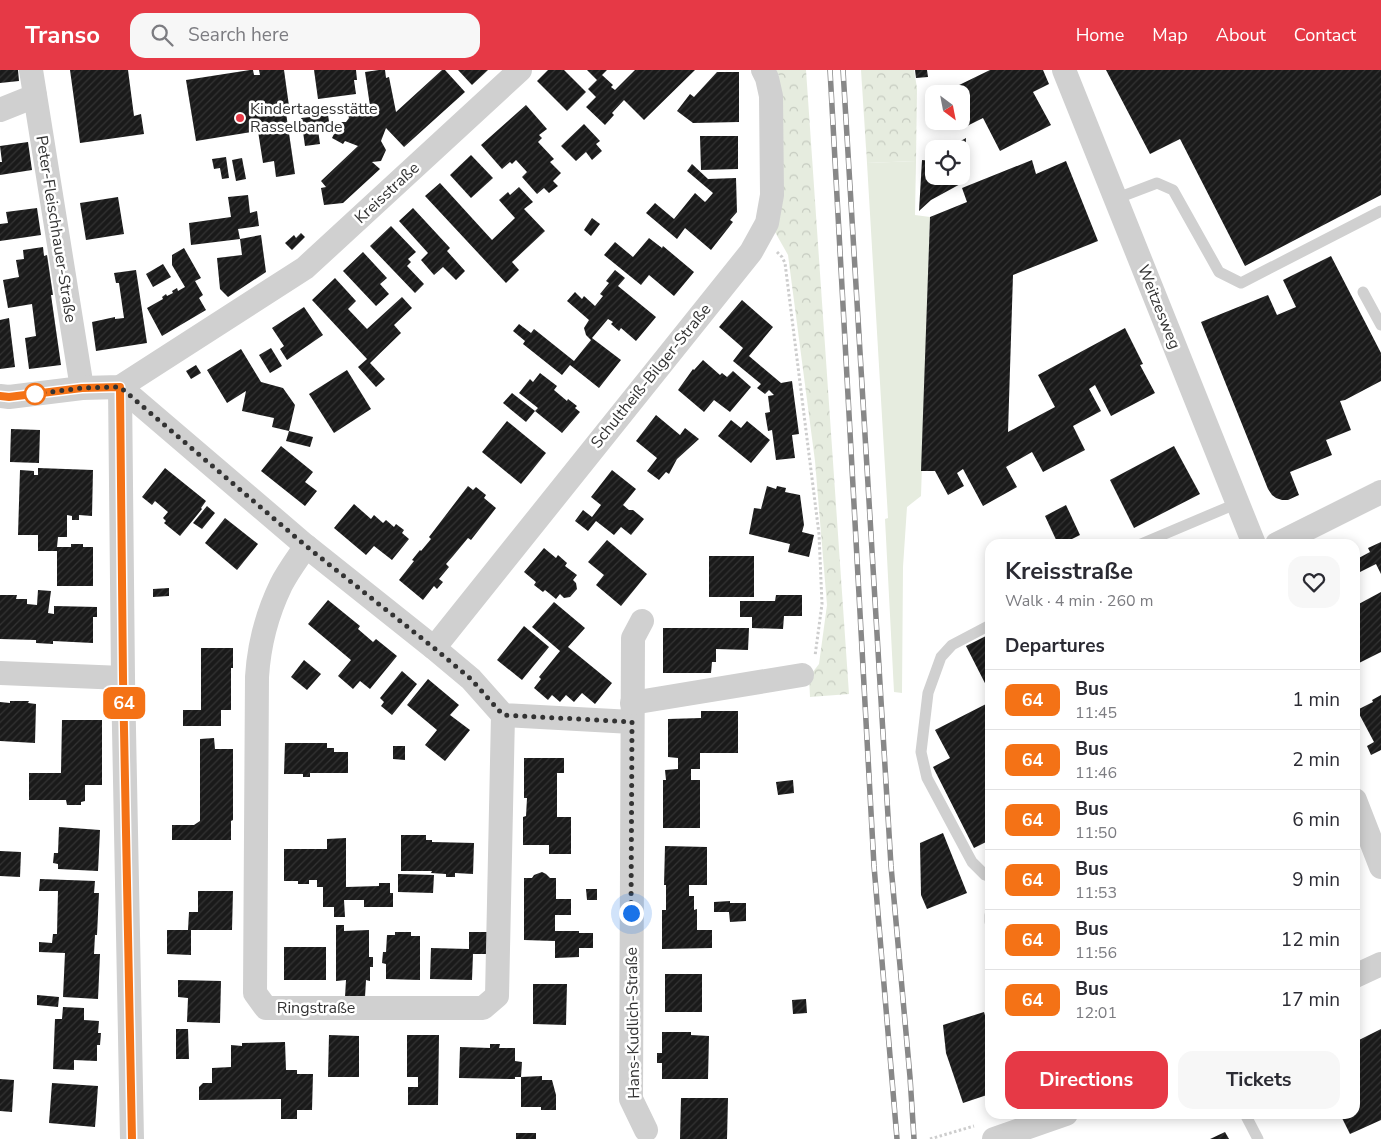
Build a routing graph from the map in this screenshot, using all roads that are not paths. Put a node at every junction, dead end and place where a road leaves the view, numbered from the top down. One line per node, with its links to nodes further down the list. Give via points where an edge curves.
1 (31, 70): 5 (street, Peter-Fleischhauer-Straße)
2 (520, 70): 11 (street, Kreisstraße, via 305,268)
3 (762, 70): 22 (street, Schultheiß-Bilger-Straße, via 771,96 772,195 767,223 758,240)
4 (1064, 70): 7 (street, Weitzesweg)
5 (35, 96): 6 (street); 12 (street, Peter-Fleischhauer-Straße)
6 (0, 110)
7 (1115, 199): 8 (lane, via 1157,183 1173,190 1219,272 1241,283); 15 (street, Weitzesweg)
8 (1381, 211)
9 (1363, 292): 10 (lane)
10 (1381, 325)
11 (120, 387): 12 (street); 19 (street); 25 (street)
12 (82, 388): 13 (street)
13 (0, 396)
14 (1381, 492): 18 (street)
15 (1238, 503): 16 (lane); 17 (street, Weitzesweg)
16 (1153, 539)
17 (1252, 539)
18 (1288, 539)
19 (306, 546): 22 (street); 27 (street, Ringstraße, via 270,608 258,661 256,993 266,1008 483,1008 497,996)
20 (642, 621): 26 (street, Hans-Kudlich-Straße, via 633,638)
21 (985, 628): 30 (lane, via 952,646 941,657 928,693 921,752 928,778 972,862)
22 (434, 648): 27 (street, via 471,679)
23 (0, 672): 25 (street)
24 (802, 675): 26 (street)
25 (123, 678): 37 (street)
26 (632, 713): 27 (street); 35 (street, Hans-Kudlich-Straße, via 631,1099)
27 (503, 715)
28 (1360, 813): 29 (street)
29 (1381, 867)
30 (985, 875)
31 (1381, 964): 32 (street)
32 (1360, 974)
33 (1044, 1119): 36 (street)
34 (1248, 1119): 38 (lane)
35 (646, 1130)
36 (987, 1132)
37 (132, 1139)
38 (1258, 1139)

